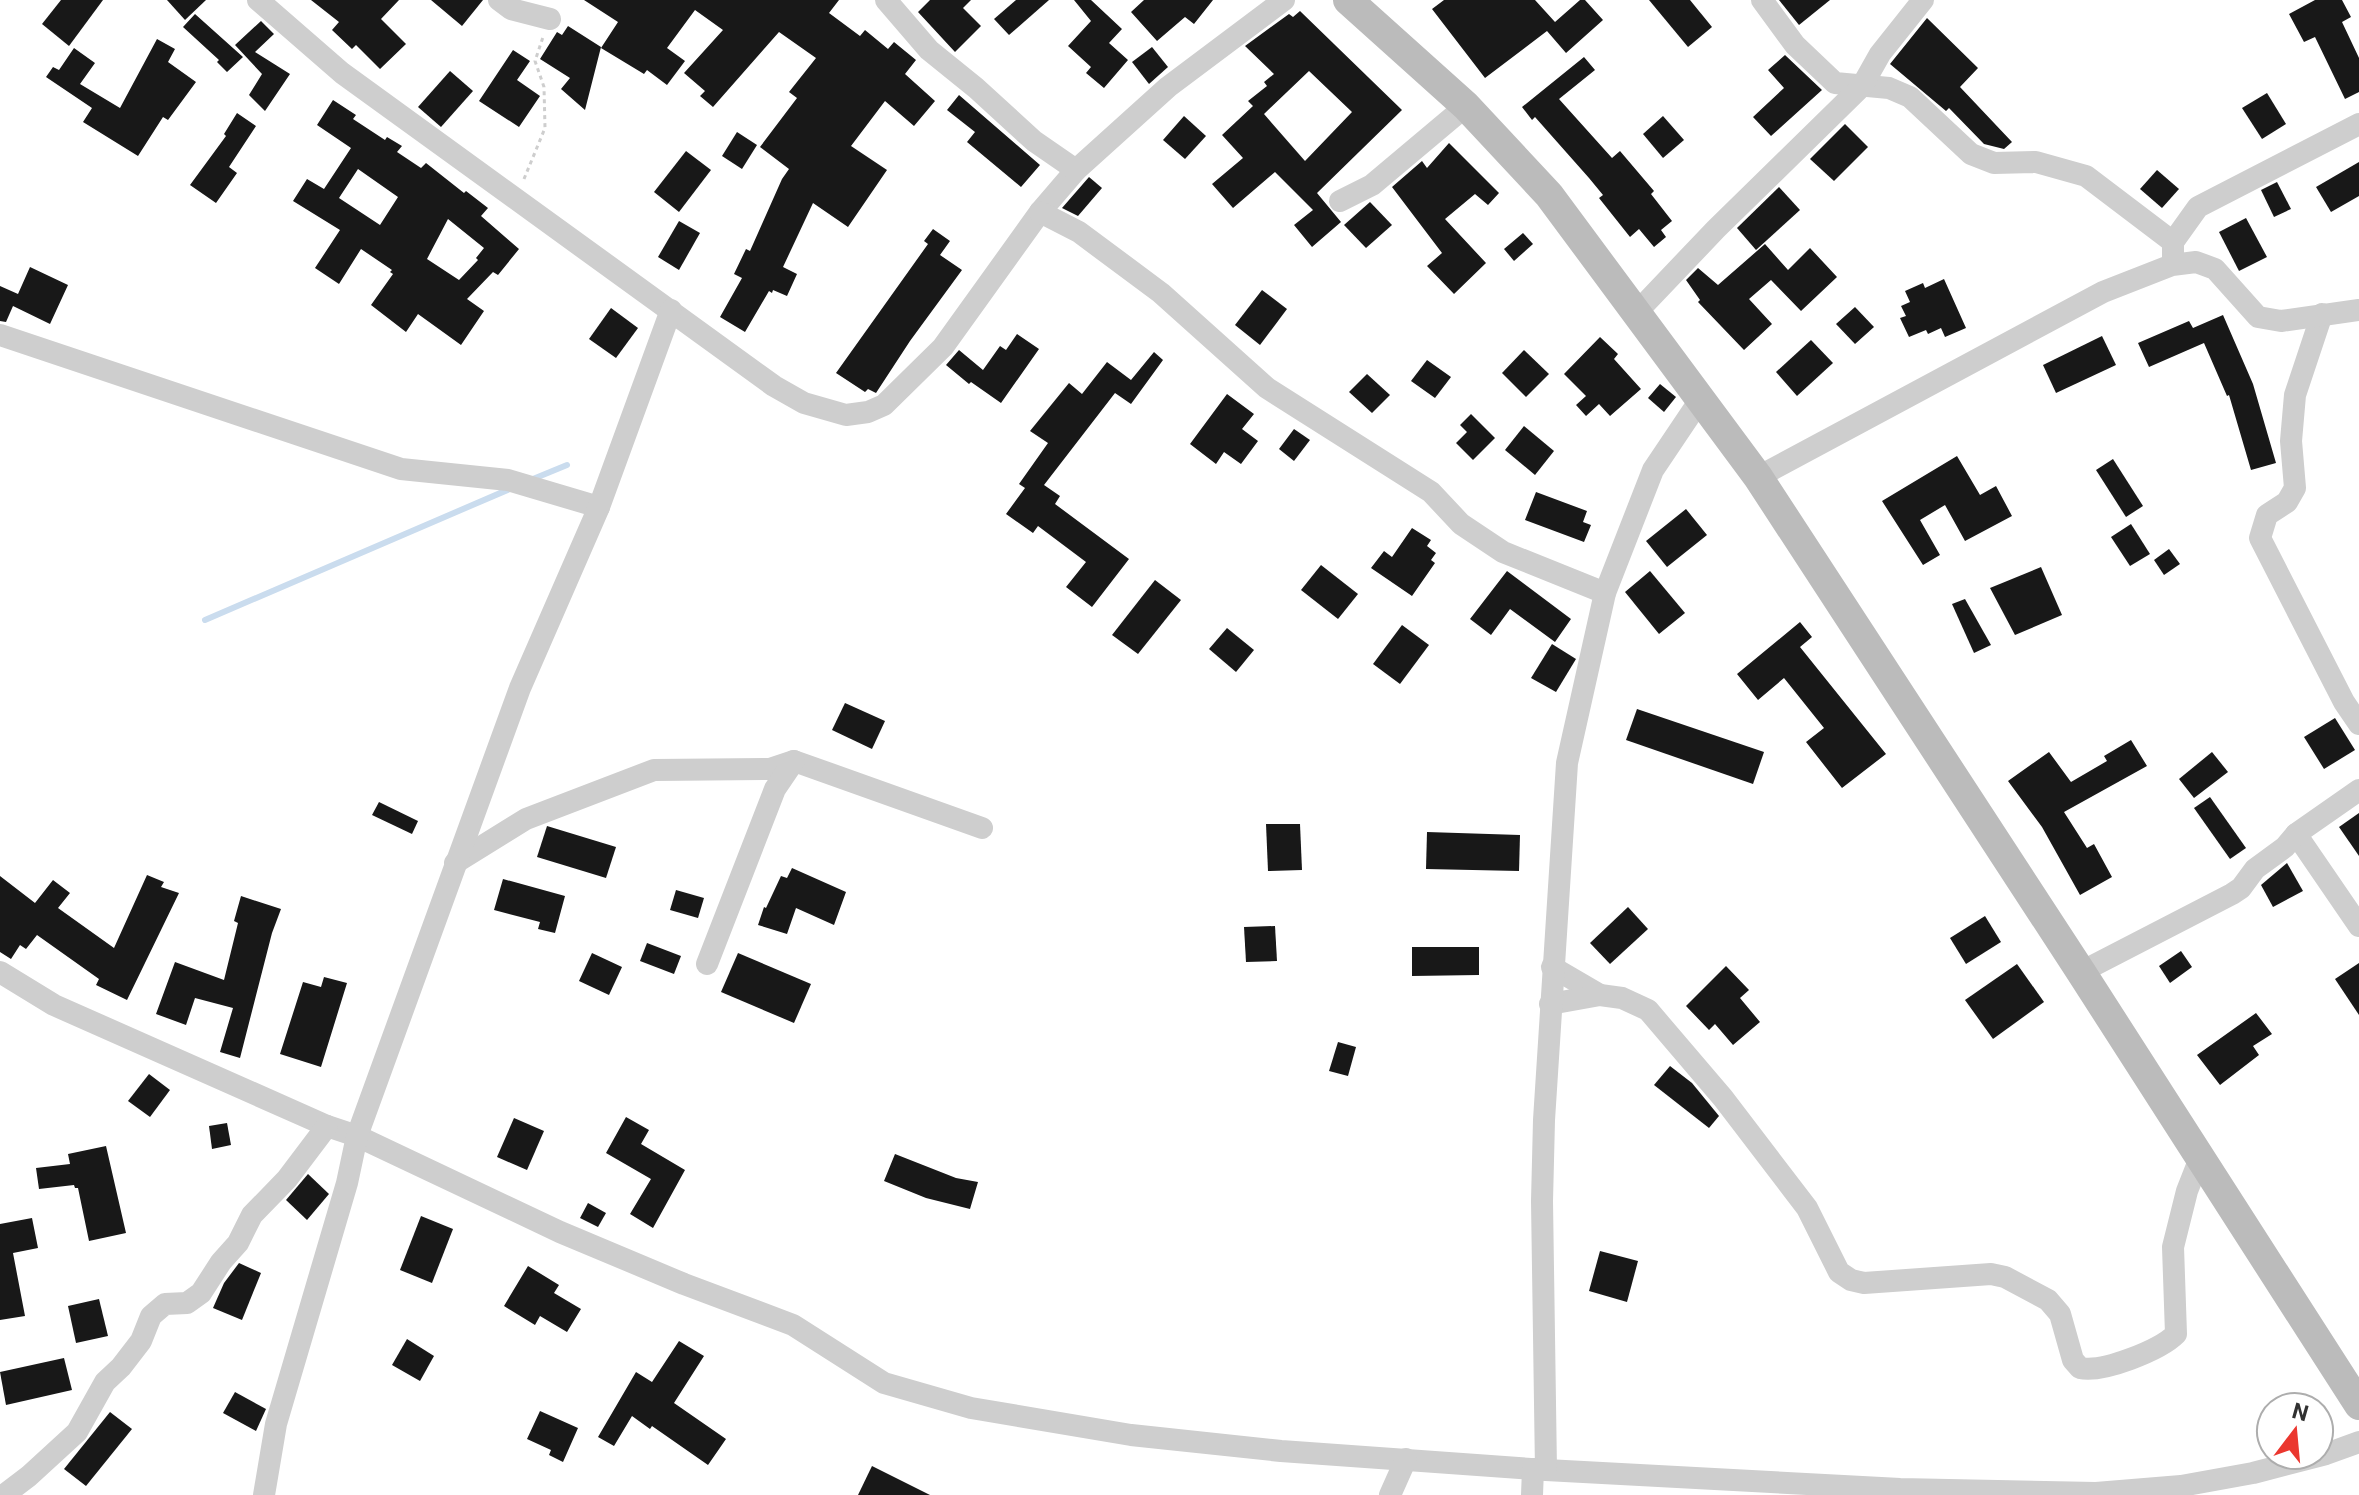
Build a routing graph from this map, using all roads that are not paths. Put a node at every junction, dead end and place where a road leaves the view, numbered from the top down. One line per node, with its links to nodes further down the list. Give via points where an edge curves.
1 (258, 0): 19 (street, via 342,73)
2 (499, 0): 8 (street, via 511,9)
3 (886, 0): 14 (street, via 929,50 1034,141)
4 (1284, 0): 14 (street, via 1168,87)
5 (1348, 0): 11 (main road)
6 (1762, 0): 9 (street, via 1795,45)
7 (1923, 0): 10 (street)
8 (550, 19)
9 (1835, 83): 10 (street); 12 (street)
10 (1862, 86): 12 (street); 17 (street, via 1889,88 1910,97 1971,154 1994,163 2036,162 2086,176)
11 (1466, 106): 15 (street, via 1372,185); 21 (main road, via 1549,195)
12 (1823, 124): 21 (street)
13 (2359, 124): 17 (street, via 2198,207)
14 (1076, 170): 16 (street)
15 (1340, 201)
16 (1040, 212): 19 (street, via 943,347 884,405 868,412 846,415 804,403); 27 (street, via 1079,232 1161,293 1267,388 1431,492 1461,524 1503,552)
17 (2173, 242): 18 (street)
18 (2172, 265): 22 (street, via 2196,262 2215,269 2258,317 2281,321); 25 (street, via 2103,292)
19 (671, 310): 26 (street)
20 (2359, 310): 22 (street)
21 (1637, 312): 24 (main road)
22 (2322, 314): 28 (street, via 2295,395 2295,488 2287,502 2267,515 2260,538)
23 (0, 335): 26 (street, via 401,469 508,480)
24 (1700, 400): 25 (main road); 27 (street, via 1653,470)
25 (1758, 477): 38 (main road)
26 (599, 507): 33 (street, via 520,688)
27 (1605, 593): 36 (street, via 1567,763)
28 (2359, 724)
29 (794, 761): 31 (street); 33 (street, via 770,769 654,770 526,819); 35 (street, via 775,789)
30 (2359, 790): 32 (street)
31 (982, 828)
32 (2296, 834): 34 (street); 38 (street, via 2232,894)
33 (455, 863): 42 (street)
34 (2359, 926)
35 (707, 964)
36 (1552, 967): 39 (street); 40 (street)
37 (0, 972): 41 (street, via 54,1005)
38 (2081, 972): 43 (main road)
39 (1600, 995): 40 (street); 43 (street, via 1648,1010 1807,1208 1839,1272 1864,1283 2005,1277 2048,1300 2060,1314 2080,1368 2095,1370 2152,1350 2176,1334 2173,1247)
40 (1550, 1004): 47 (street)
41 (327, 1126): 42 (street); 49 (street, via 252,1215 201,1293 187,1303 165,1304 151,1316 141,1341 105,1382 77,1432)
42 (357, 1136): 46 (street, via 560,1232 793,1325 884,1383 971,1408 1131,1435); 50 (street, via 276,1424)
43 (2200, 1158): 44 (main road)
44 (2359, 1405)
45 (2359, 1442): 47 (street, via 2253,1473 2096,1493 1885,1489)
46 (1406, 1459): 47 (street); 51 (street)
47 (1540, 1470): 52 (street)
48 (0, 1482): 49 (street)
49 (4, 1495)
50 (264, 1495)
51 (1390, 1495)
52 (1532, 1495)

